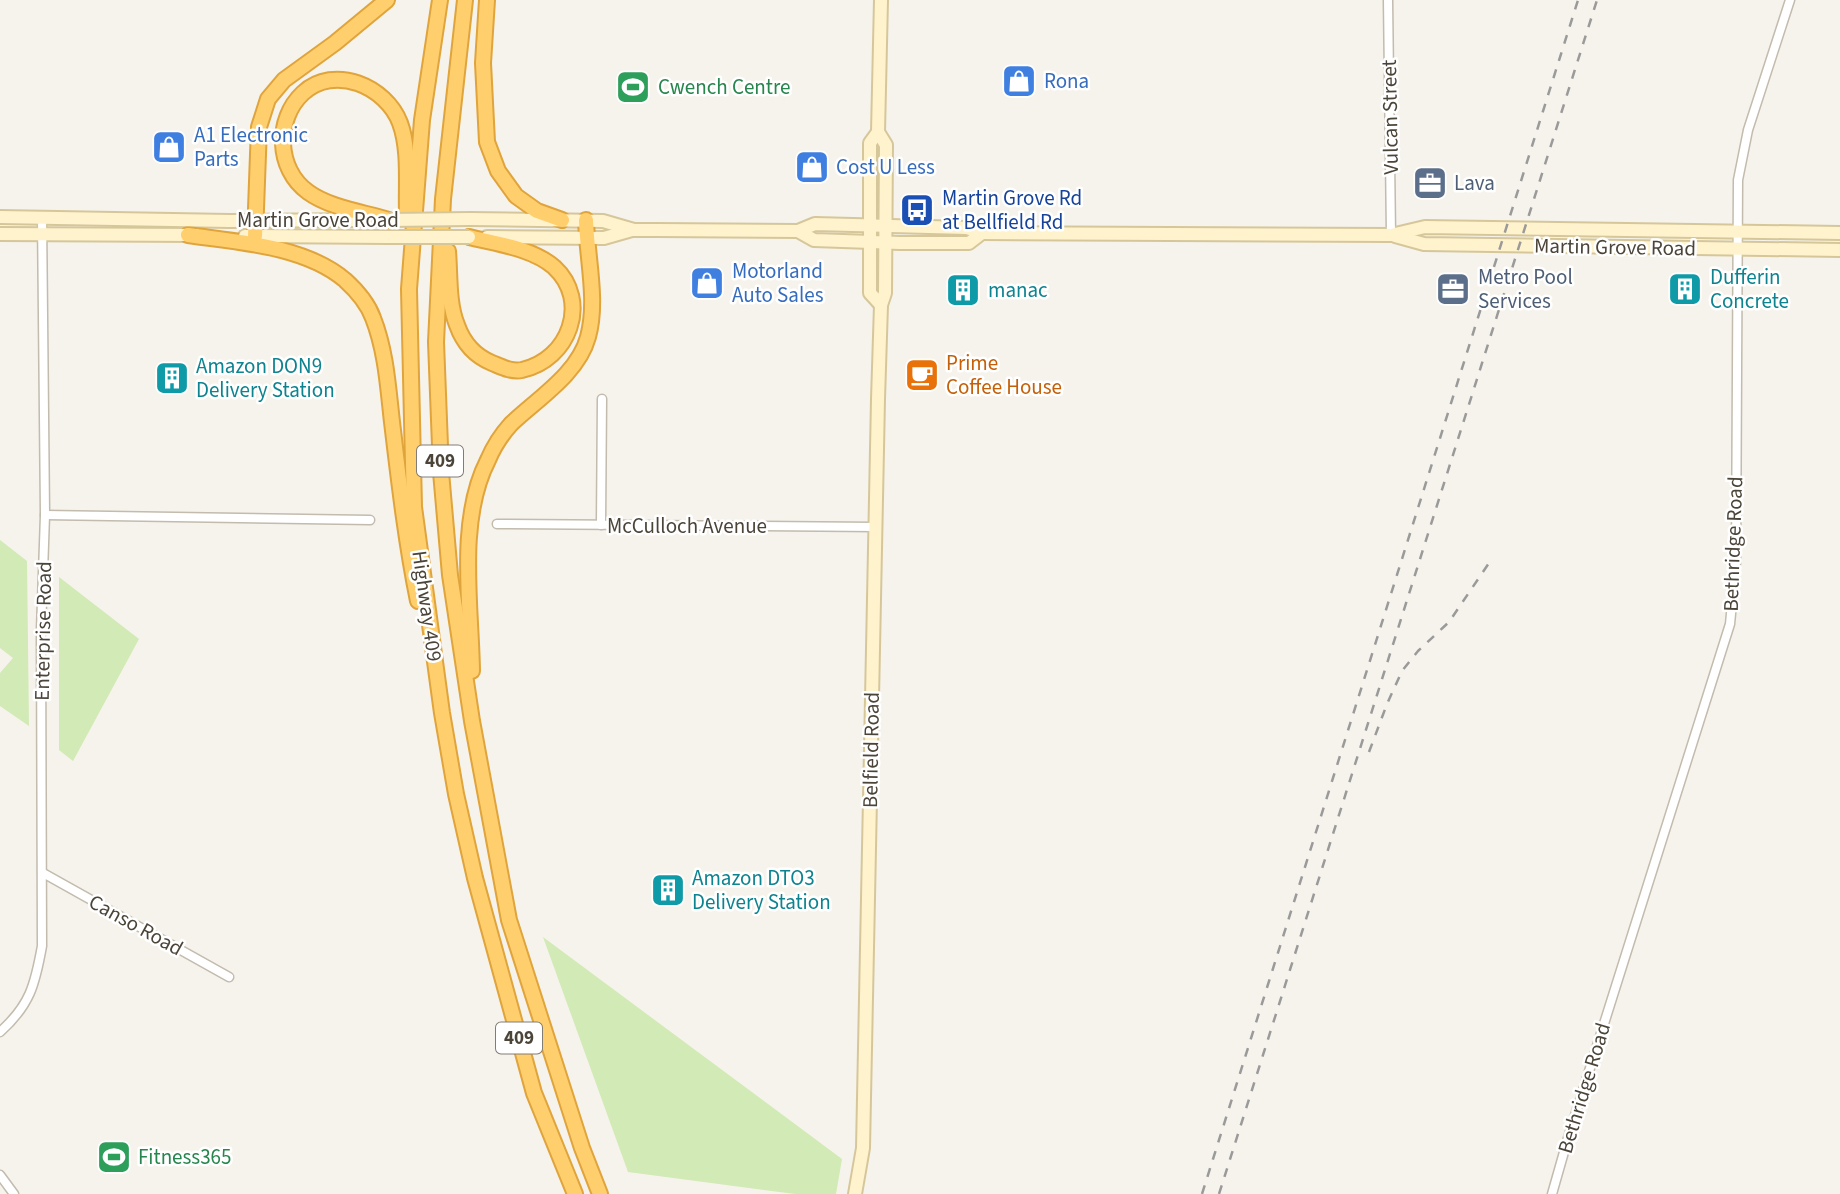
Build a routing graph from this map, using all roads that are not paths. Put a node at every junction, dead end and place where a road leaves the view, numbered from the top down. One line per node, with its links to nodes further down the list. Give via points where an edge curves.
1 (387, 0): 17 (highway, via 284,80 268,99 259,127)
2 (440, 0): 33 (highway, Highway 409 / 409, via 422,120)
3 (464, 0): 9 (highway, Highway 409 / 409)
4 (487, 0): 13 (highway, via 483,63 487,142 498,171 516,196 537,211)
5 (881, 0): 8 (main road, Belfield Road)
6 (1388, 0): 25 (street, Vulcan Street)
7 (1790, 0): 21 (street, Bethridge Road, via 1748,130 1738,180)
8 (878, 132): 15 (main road, Belfield Road, via 870,143); 16 (main road, Belfield Road, via 886,145)
9 (443, 199): 27 (highway, via 451,301 468,347 508,370 541,362 569,334 574,314 565,282 544,261 518,249); 42 (highway, Highway 409 / 409, via 436,342 440,472)
10 (0, 217): 11 (main road, Martin Grove Road)
11 (42, 217): 17 (main road, Martin Grove Road); 24 (street, Enterprise Road)
12 (389, 220): 13 (main road, Martin Grove Road, bridge); 17 (main road, Martin Grove Road); 33 (highway, via 316,196 296,181 284,156 282,129 304,92 339,80 360,83 392,106 405,148)
13 (562, 220): 14 (main road, Martin Grove Road)
14 (586, 220): 18 (main road, Martin Grove Road); 28 (highway)
15 (869, 225): 16 (main road, Martin Grove Road); 19 (main road, Martin Grove Road, via 815,224); 29 (main road, Belfield Road)
16 (886, 226): 20 (main road, Martin Grove Road, via 967,228); 30 (main road, Belfield Road)
17 (256, 228): 26 (main road, Martin Grove Road); 27 (main road, Martin Grove Road, bridge)
18 (634, 230): 19 (main road, Martin Grove Road); 28 (main road, Martin Grove Road)
19 (798, 231): 29 (main road, Martin Grove Road, via 814,240)
20 (982, 233): 25 (main road, Martin Grove Road); 30 (main road, Martin Grove Road, via 969,243)
21 (1738, 233): 22 (main road, Martin Grove Road); 25 (main road, Martin Grove Road, via 1426,227); 31 (street, Bethridge Road)
22 (1840, 233)
23 (0, 234): 24 (main road, Martin Grove Road)
24 (43, 234): 26 (main road, Martin Grove Road); 36 (street, Enterprise Road)
25 (1391, 234): 31 (main road, Martin Grove Road, via 1424,244)
26 (188, 235): 41 (highway, via 257,244 313,262 344,279 373,316 387,378 414,582)
27 (469, 237): 28 (main road, Martin Grove Road)
28 (586, 238): 42 (highway, via 592,309 584,351 509,427 477,487 468,553)
29 (869, 242): 30 (main road, Martin Grove Road); 34 (main road, Belfield Road, via 870,293)
30 (886, 242): 34 (main road, Belfield Road, via 886,293)
31 (1738, 249): 32 (main road, Martin Grove Road); 51 (street, Bethridge Road, via 1736,562 1730,624)
32 (1840, 250)
33 (409, 289): 41 (highway, Highway 409 / 409, via 414,506)
34 (881, 305): 40 (main road, Belfield Road)
35 (602, 400): 39 (street)
36 (45, 515): 37 (street); 43 (street, Enterprise Road)
37 (370, 520)
38 (497, 524): 39 (street, McCulloch Avenue)
39 (601, 525): 40 (street, McCulloch Avenue)
40 (876, 527): 50 (main road, Belfield Road, via 863,1148)
41 (442, 713): 48 (highway, Highway 409 / 409, via 475,878 534,1093)
42 (472, 721): 49 (highway, Highway 409 / 409, via 509,920)
43 (43, 873): 44 (street, Canso Road); 45 (street, Enterprise Road, via 42,946 36,981 19,1015)
44 (229, 977)
45 (0, 1032)
46 (0, 1175): 47 (street)
47 (15, 1194)
48 (575, 1194)
49 (600, 1194)
50 (855, 1194)
51 (1552, 1194)

